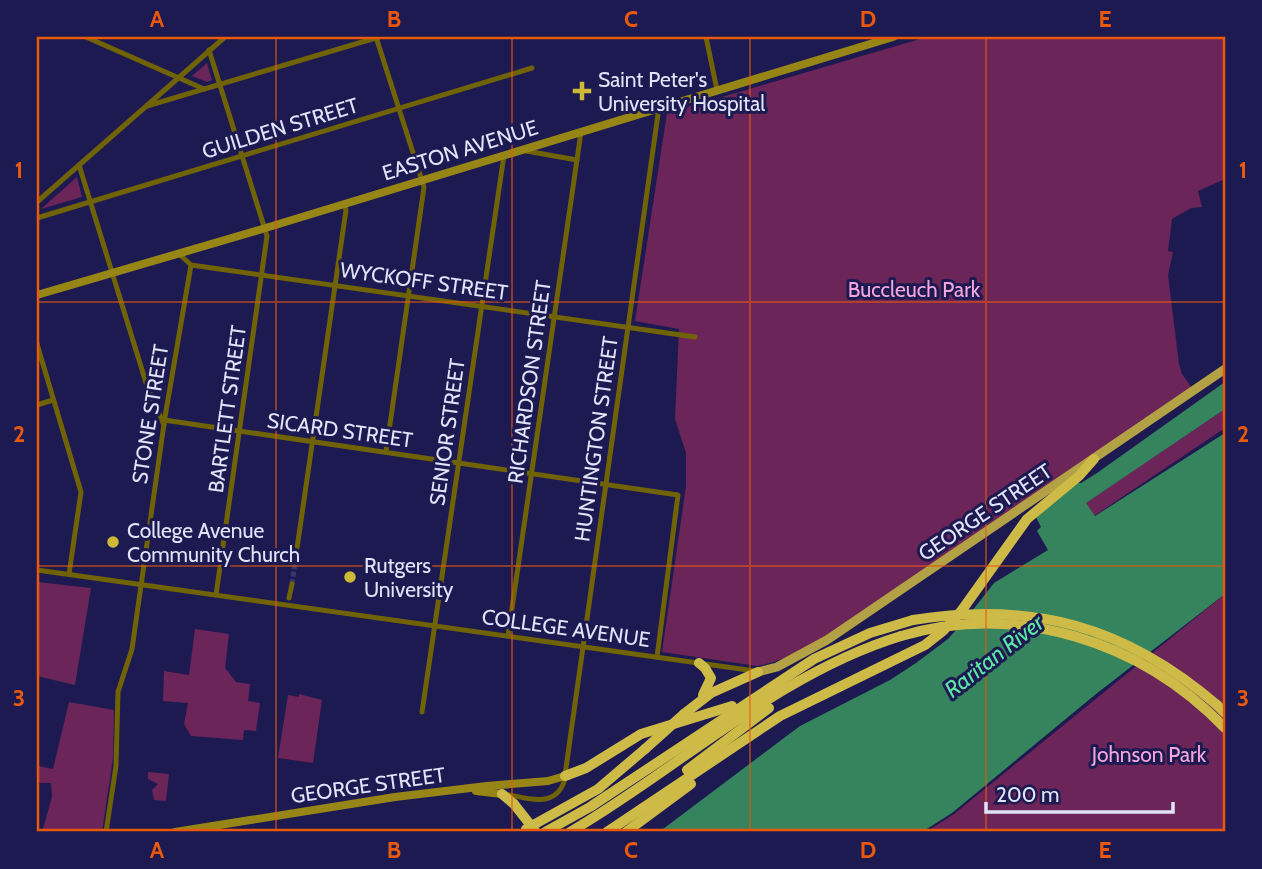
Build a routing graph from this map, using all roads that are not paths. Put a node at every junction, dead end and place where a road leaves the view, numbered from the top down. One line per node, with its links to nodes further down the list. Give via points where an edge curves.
1 (86, 37): 8 (street)
2 (225, 37): 6 (street)
3 (377, 37): 9 (street); 14 (street)
4 (706, 37): 11 (street)
5 (893, 37): 11 (street, EASTON AVENUE)
6 (209, 50): 8 (street); 9 (street, BARTLETT STREET)
7 (532, 68): 14 (street, GUILDEN STREET)
8 (179, 77): 10 (street); 12 (street)
9 (220, 85): 10 (street); 18 (street, BARTLETT STREET)
10 (205, 89): 12 (street)
11 (717, 90): 13 (street, EASTON AVENUE)
12 (144, 107): 20 (street)
13 (659, 107): 15 (street, EASTON AVENUE); 36 (street, HUNTINGTON STREET)
14 (399, 108): 18 (street, GUILDEN STREET); 21 (street)
15 (581, 132): 16 (street, EASTON AVENUE); 19 (street, RICHARDSON STREET)
16 (519, 150): 17 (street, EASTON AVENUE); 19 (street)
17 (503, 155): 21 (street, EASTON AVENUE); 34 (street, SENIOR STREET)
18 (242, 156): 22 (street, GUILDEN STREET); 26 (street, BARTLETT STREET)
19 (577, 160): 35 (street, RICHARDSON STREET)
20 (79, 164): 22 (street); 23 (street)
21 (422, 180): 24 (street, EASTON AVENUE); 33 (street)
22 (91, 201): 25 (street, GUILDEN STREET); 29 (street)
23 (37, 202)
24 (344, 204): 26 (street, EASTON AVENUE); 31 (street)
25 (37, 218)
26 (264, 228): 27 (street, EASTON AVENUE); 30 (street, BARTLETT STREET)
27 (179, 254): 28 (street); 29 (street, EASTON AVENUE)
28 (191, 265): 30 (street, WYCKOFF STREET); 42 (street, STONE STREET)
29 (113, 274): 32 (street, EASTON AVENUE); 42 (street, via 147,386)
30 (262, 274): 31 (street, WYCKOFF STREET); 43 (street, BARTLETT STREET)
31 (334, 284): 33 (street, WYCKOFF STREET); 44 (street)
32 (37, 295)
33 (408, 295): 34 (street, WYCKOFF STREET); 45 (street)
34 (481, 305): 35 (street, WYCKOFF STREET); 47 (street, SENIOR STREET)
35 (555, 315): 36 (street, WYCKOFF STREET); 48 (street, RICHARDSON STREET)
36 (628, 326): 37 (street, WYCKOFF STREET); 49 (street, HUNTINGTON STREET)
37 (695, 337)
38 (37, 344): 40 (street)
39 (1225, 369): 46 (main road, GEORGE STREET)
40 (53, 400): 41 (street); 52 (street, via 81,492)
41 (37, 405)
42 (164, 422): 43 (street, SICARD STREET); 53 (street, STONE STREET)
43 (239, 431): 44 (street, SICARD STREET); 55 (street, BARTLETT STREET)
44 (313, 441): 45 (street, SICARD STREET); 50 (street)
45 (386, 452): 47 (street, SICARD STREET)
46 (1094, 459): 63 (main road, GEORGE STREET, via 827,640 784,664); 68 (highway, via 1027,519 944,630 908,654)
47 (459, 462): 48 (street, SICARD STREET); 57 (street, SENIOR STREET)
48 (532, 474): 49 (street, SICARD STREET); 58 (street, RICHARDSON STREET)
49 (607, 485): 59 (street, HUNTINGTON STREET); 60 (street, SICARD STREET, via 678,495)
50 (295, 562)
51 (37, 570): 52 (street, COLLEGE AVENUE)
52 (69, 574): 53 (street, COLLEGE AVENUE)
53 (142, 584): 55 (street, COLLEGE AVENUE); 75 (street, STONE STREET, via 132,649 118,692 116,766)
54 (292, 584): 56 (street)
55 (216, 595): 57 (street, COLLEGE AVENUE)
56 (289, 598)
57 (435, 626): 58 (street, COLLEGE AVENUE); 67 (street, SENIOR STREET)
58 (508, 636): 59 (street, COLLEGE AVENUE)
59 (582, 646): 60 (street, COLLEGE AVENUE); 70 (street, HUNTINGTON STREET)
60 (657, 657): 62 (street, COLLEGE AVENUE)
61 (842, 658): 69 (highway, bridge, via 926,628 1016,624 1067,633 1151,668 1190,695); 73 (highway); 78 (highway, via 773,697)
62 (699, 663): 63 (street, COLLEGE AVENUE); 65 (highway, via 711,678)
63 (758, 672): 65 (highway)
64 (760, 694): 66 (highway, bridge, via 845,643 913,620 998,612 1057,621 1137,648 1178,673); 70 (highway, via 722,711 641,734); 77 (highway)
65 (698, 701): 74 (highway, bridge, via 598,789)
66 (1223, 710)
67 (422, 712)
68 (780, 716): 73 (highway); 80 (highway)
69 (1225, 728)
70 (565, 776): 71 (street, GEORGE STREET); 72 (street, via 562,787 548,799)
71 (463, 790): 72 (street); 76 (street, GEORGE STREET)
72 (502, 794): 74 (highway, bridge)
73 (631, 815): 79 (highway)
74 (531, 831)
75 (106, 832)
76 (175, 832)
77 (545, 832)
78 (570, 832)
79 (607, 832)
80 (626, 832)

